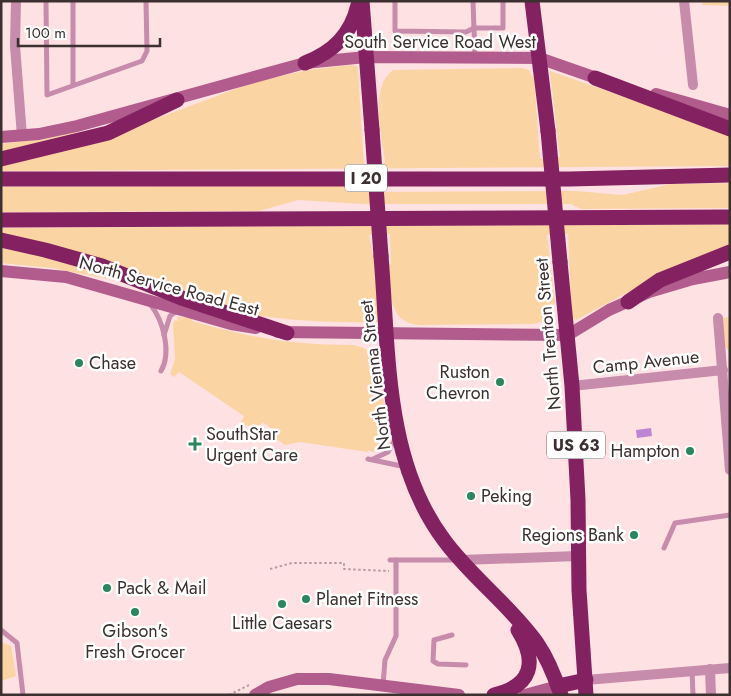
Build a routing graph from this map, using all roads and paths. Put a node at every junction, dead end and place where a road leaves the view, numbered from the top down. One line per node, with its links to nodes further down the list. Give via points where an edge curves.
1 (16, 1): 30 (street, via 15,46)
2 (46, 1): 25 (lane, via 47,95)
3 (73, 1): 25 (lane)
4 (146, 1): 25 (lane, via 147,51 142,61)
5 (360, 1): 20 (highway, North Vienna Street); 23 (highway, via 344,37 330,50)
6 (395, 1): 16 (lane, via 395,31)
7 (474, 1): 15 (lane)
8 (503, 1): 15 (lane, via 503,28)
9 (532, 1): 22 (highway, North Trenton Street)
10 (684, 1): 26 (street)
11 (413, 25): 16 (lane)
12 (426, 25): 17 (lane)
13 (440, 25): 18 (lane)
14 (455, 25): 19 (lane)
15 (474, 28): 19 (lane); 21 (lane)
16 (413, 32): 17 (lane)
17 (426, 32): 18 (lane)
18 (440, 32): 19 (lane)
19 (455, 32)
20 (366, 57): 21 (main road, South Service Road West); 23 (main road, South Service Road West); 46 (highway, North Vienna Street, bridge)
21 (475, 57): 22 (main road, South Service Road West)
22 (539, 58): 24 (main road, South Service Road West); 47 (highway, North Trenton Street / US 63, bridge)
23 (305, 63): 27 (main road, South Service Road West)
24 (595, 78): 28 (main road, South Service Road West); 29 (highway)
25 (73, 84)
26 (693, 85)
27 (177, 100): 30 (main road, South Service Road West, via 77,126); 32 (highway, via 108,133)
28 (730, 115)
29 (730, 129)
30 (22, 136): 31 (main road, South Service Road West)
31 (1, 137)
32 (1, 160)
33 (730, 176): 34 (highway, I 20)
34 (1, 179)
35 (730, 217): 36 (highway)
36 (1, 220)
37 (1, 240): 45 (highway, via 102,266 200,305)
38 (730, 252): 42 (highway, via 660,280)
39 (1, 271): 41 (main road, North Service Road East, via 66,277)
40 (730, 272): 42 (main road, via 693,279)
41 (144, 298): 43 (main road, North Service Road East); 48 (lane, via 156,312)
42 (628, 302): 47 (main road)
43 (188, 310): 45 (main road, North Service Road East, via 231,324); 48 (lane, via 174,312)
44 (718, 318): 49 (street)
45 (287, 333): 46 (main road, North Service Road East)
46 (387, 334): 47 (main road, North Service Road East); 52 (highway, North Vienna Street)
47 (568, 335): 51 (highway, North Trenton Street / US 63)
48 (164, 336): 50 (lane, via 165,356)
49 (724, 370): 51 (street, Camp Avenue); 54 (street)
50 (161, 371)
51 (572, 386): 57 (highway, North Trenton Street / US 63)
52 (398, 435): 53 (highway, North Vienna Street); 53 (lane, via 388,452 370,459)
53 (406, 467): 58 (highway, North Vienna Street, via 426,513)
54 (730, 470)
55 (730, 515): 56 (lane, via 675,523)
56 (664, 548)
57 (578, 556): 58 (street); 69 (highway, North Trenton Street / US 63)
58 (461, 560): 61 (highway, North Vienna Street); 68 (lane, via 393,560 396,636 385,660)
59 (270, 569): 60 (path, via 292,563 344,563 344,569)
60 (389, 571)
61 (489, 588): 71 (highway, North Vienna Street, via 538,645); 75 (highway, via 523,638 530,665 519,686)
62 (1, 630): 72 (lane, via 17,643)
63 (452, 635): 64 (lane, via 434,640 433,661)
64 (466, 665)
65 (730, 668): 66 (street)
66 (710, 669): 67 (street); 78 (street)
67 (692, 670): 69 (street); 77 (lane)
68 (382, 686): 70 (main road, via 329,679 297,679); 74 (main road)
69 (586, 688): 71 (highway)
70 (270, 691): 73 (main road)
71 (560, 691): 76 (main road)
72 (23, 695)
73 (254, 695)
74 (458, 695)
75 (494, 695)
76 (525, 695)
77 (692, 695)
78 (711, 695)

